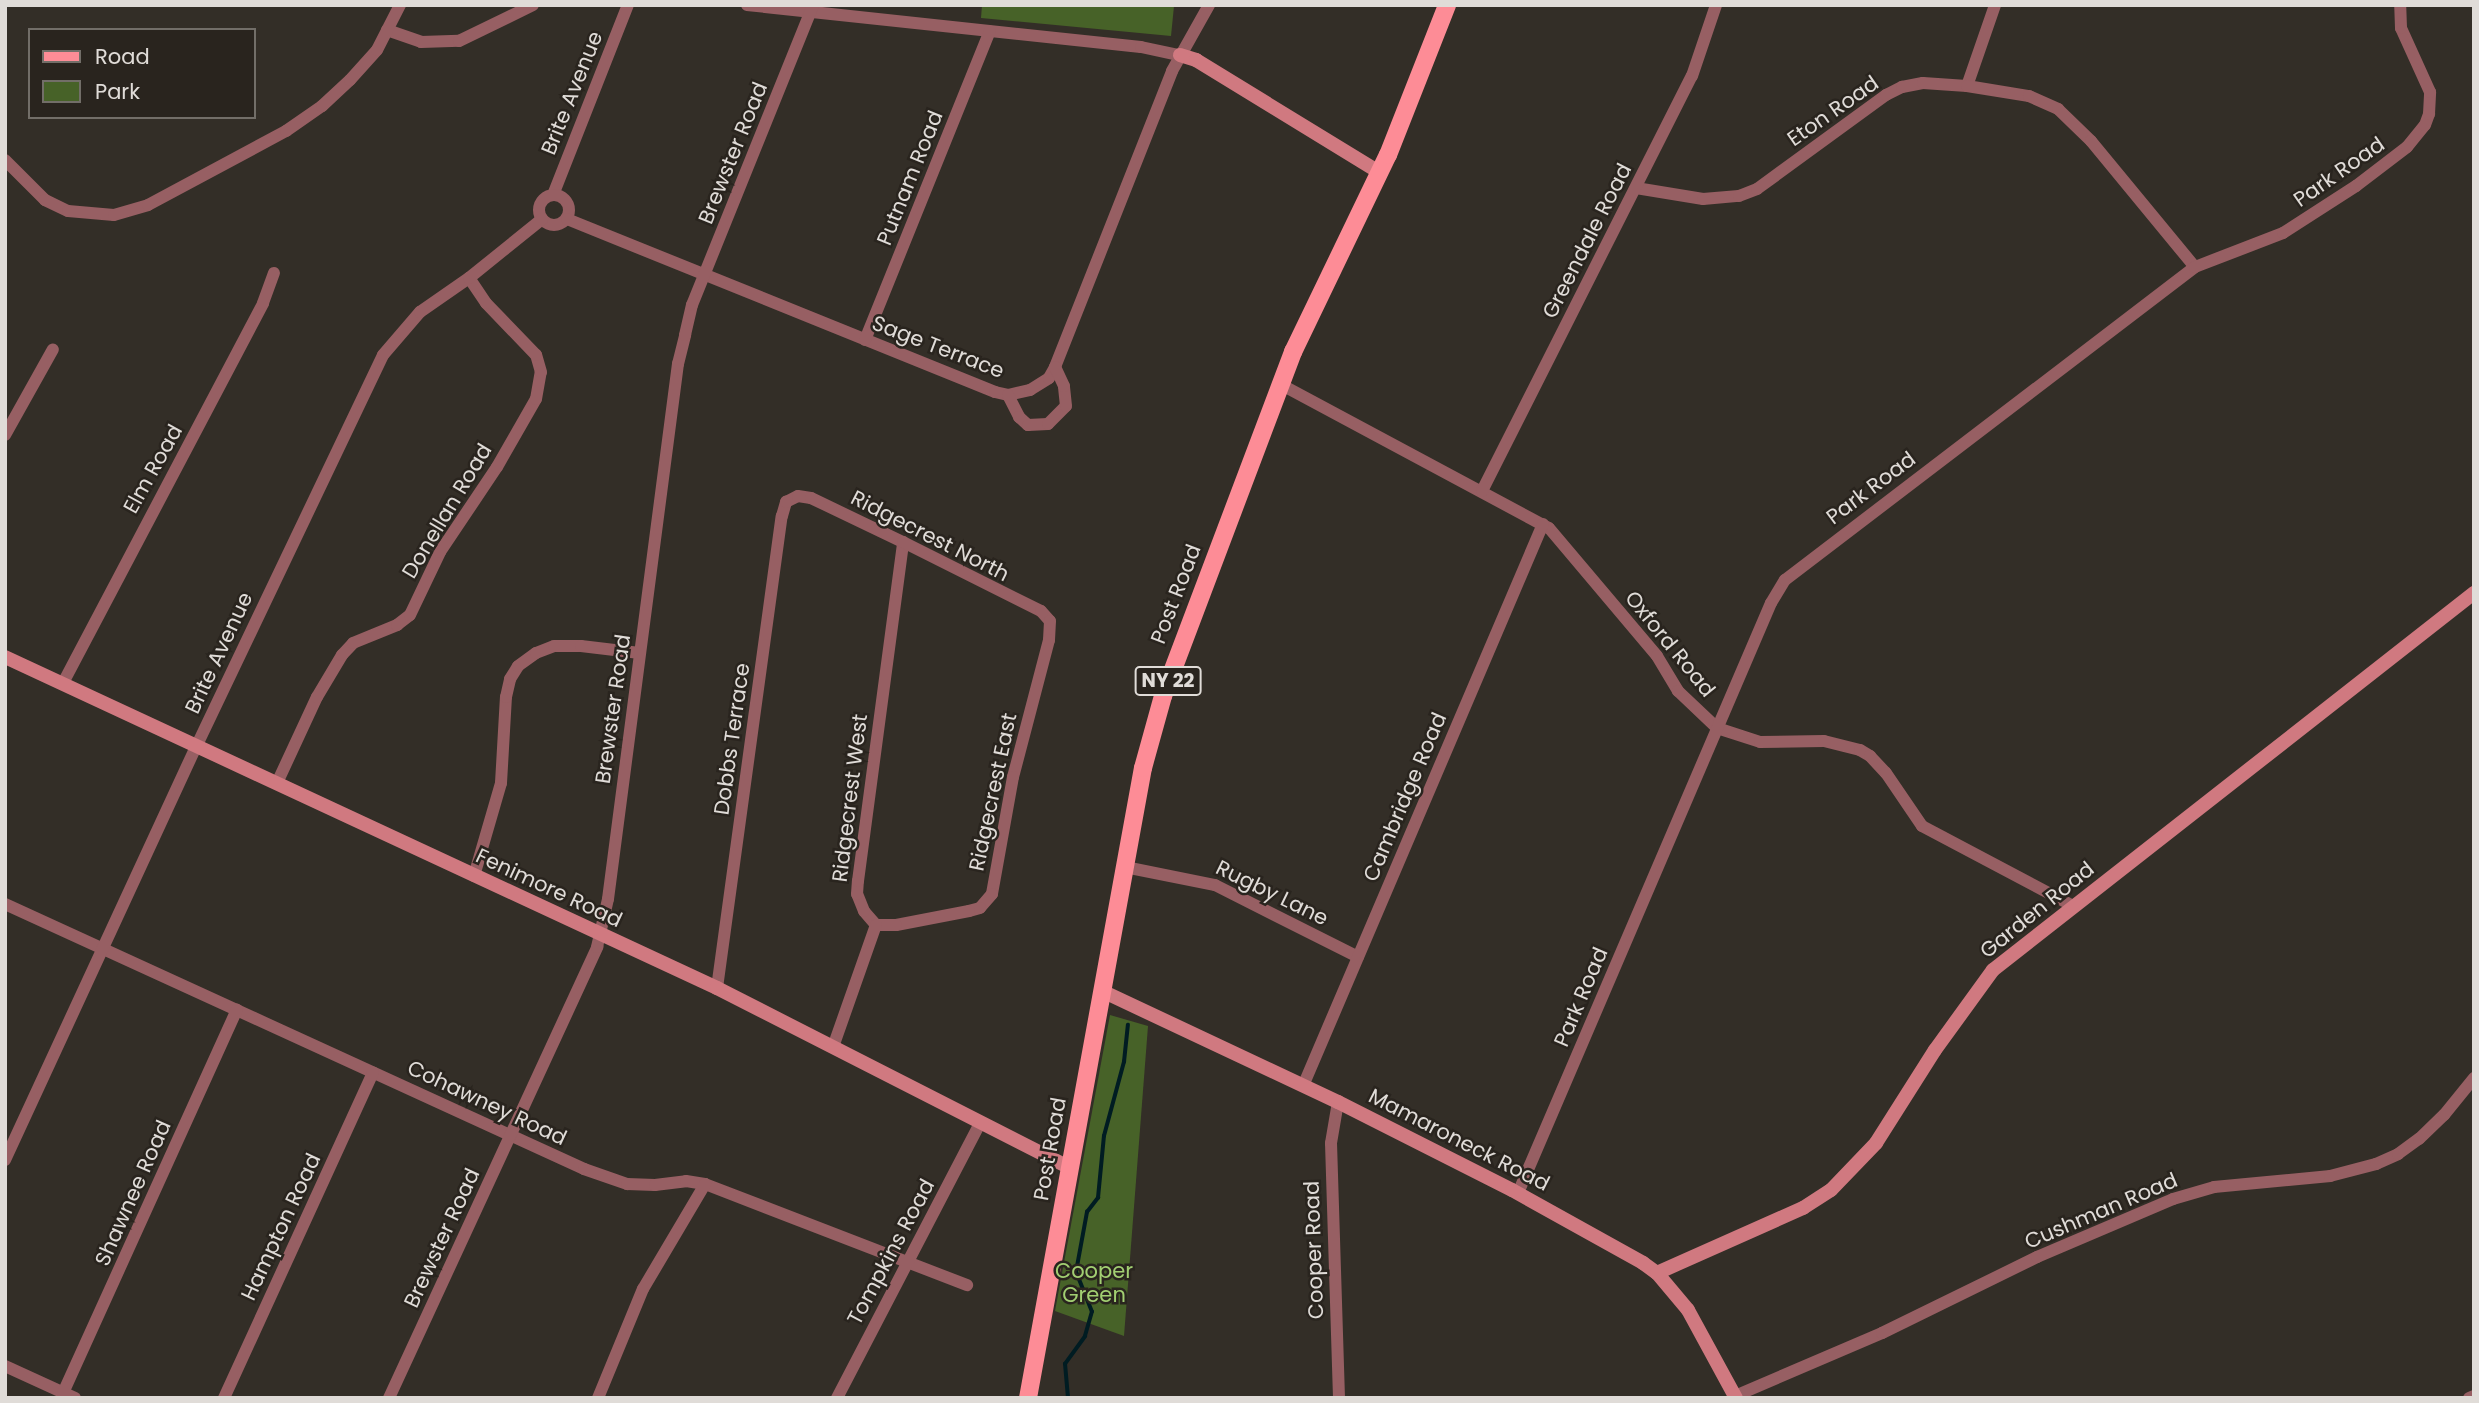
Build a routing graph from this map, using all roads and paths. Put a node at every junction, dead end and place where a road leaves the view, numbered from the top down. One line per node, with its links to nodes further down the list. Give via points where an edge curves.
1 (400, 5): 11 (street)
2 (534, 5): 11 (street, via 481,32 449,42 421,42)
3 (628, 5): 18 (street, Brite Avenue)
4 (747, 5): 10 (street)
5 (1209, 5): 13 (street, Sage Terrace)
6 (1447, 5): 16 (main road, Post Road / NY 22)
7 (1716, 5): 17 (street, Greendale Road, via 1692,76)
8 (1995, 5): 14 (street)
9 (2400, 5): 21 (street, Park Road, via 2401,28 2430,92 2429,114 2418,137 2356,186 2283,233)
10 (812, 9): 12 (street); 23 (street, Brewster Road)
11 (387, 30): 15 (street, via 377,50 350,80 304,119 148,205 114,215 68,211 45,200)
12 (990, 31): 13 (street); 25 (street, Putnam Road)
13 (1180, 55): 16 (street, via 1196,60); 27 (street, Sage Terrace)
14 (1967, 86): 17 (street, Eton Road, via 1923,83 1902,87 1757,189 1739,196 1703,199); 21 (street, Eton Road, via 2029,96 2057,109 2091,141)
15 (5, 160)
16 (1379, 172): 28 (main road, Post Road / NY 22)
17 (1636, 188): 31 (street, Greendale Road)
18 (552, 195): 19 (street, Brite Avenue, via 540,207); 20 (street, via 569,205)
19 (542, 219): 20 (street, via 554,225); 24 (street, Brite Avenue)
20 (567, 219): 23 (street, Sage Terrace)
21 (2195, 267): 40 (street, Park Road, via 1785,580)
22 (274, 273): 39 (street, Elm Road, via 257,315)
23 (704, 275): 25 (street, Sage Terrace); 37 (street, Brewster Road, via 678,365)
24 (470, 278): 41 (street, Brite Avenue, via 420,312 383,355); 42 (street, Donellan Road, via 486,303 536,355 541,372 536,399 440,552 410,615 353,643 342,655)
25 (865, 340): 29 (street, Sage Terrace)
26 (53, 349): 30 (street)
27 (1055, 367): 29 (street, Sage Terrace, via 1040,385); 29 (street, via 1064,386 1066,406 1048,424 1028,425)
28 (1280, 384): 31 (street, Oxford Road); 43 (main road, Post Road / NY 22, via 1163,696 1143,768)
29 (1008, 395)
30 (5, 435)
31 (1482, 491): 33 (street, Oxford Road)
32 (792, 497): 34 (street, Ridgecrest North, via 811,498); 51 (street, Dobbs Terrace, via 782,516)
33 (1543, 524): 40 (street, Oxford Road, via 1657,656 1678,691); 50 (street, Cambridge Road)
34 (903, 542): 36 (street, Ridgecrest North); 47 (street, Ridgecrest West, via 857,894 863,911)
35 (2474, 593): 46 (street, Garden Road)
36 (1048, 617): 47 (street, Ridgecrest East, via 1049,640 1013,777 992,894 980,908 969,911)
37 (640, 653): 44 (street, via 554,646 518,666 508,687 501,783); 48 (street, Brewster Road)
38 (5, 657): 39 (street, Fenimore Road)
39 (63, 683): 41 (street, Fenimore Road)
40 (1717, 728): 46 (street, Oxford Road, via 1760,742 1824,741 1860,750 1878,763 1922,826); 64 (street, Park Road)
41 (197, 745): 42 (street, Fenimore Road); 49 (street, Brite Avenue)
42 (277, 783): 44 (street, Fenimore Road)
43 (1125, 867): 50 (street, Rugby Lane, via 1215,885); 52 (main road, Post Road / NY 22)
44 (474, 876): 48 (street, Fenimore Road)
45 (5, 904): 49 (street, Cohawney Road)
46 (2073, 906): 66 (street, Garden Road, via 1993,970 1876,1143 1845,1179 1816,1201)
47 (876, 925): 54 (street)
48 (600, 934): 51 (street, Fenimore Road); 60 (street, Brewster Road)
49 (102, 948): 53 (street, Cohawney Road); 61 (street, Brite Avenue)
50 (1358, 957): 57 (street, Cambridge Road)
51 (718, 988): 54 (street, Fenimore Road)
52 (1102, 991): 57 (street, Mamaroneck Road); 62 (main road, Post Road / NY 22)
53 (237, 1010): 55 (street, Cohawney Road); 69 (street, Shawnee Road)
54 (833, 1047): 59 (street, Fenimore Road)
55 (373, 1072): 60 (street, Cohawney Road); 71 (street, Hampton Road)
56 (2474, 1078): 70 (street, Cushman Road, via 2418,1139 2376,1164 2317,1178 2214,1187 2173,1199)
57 (1303, 1086): 58 (street, Mamaroneck Road)
58 (1338, 1102): 64 (street, Mamaroneck Road); 76 (street, Cooper Road, via 1331,1152)
59 (980, 1123): 62 (street, Fenimore Road); 65 (street, Tompkins Road)
60 (511, 1136): 63 (street, Cohawney Road, via 627,1184); 72 (street, Brewster Road)
61 (5, 1160)
62 (1070, 1168): 75 (main road, Post Road / NY 22)
63 (705, 1184): 65 (street, Cohawney Road); 73 (street, via 643,1289)
64 (1518, 1193): 66 (street, Mamaroneck Road)
65 (907, 1261): 67 (street, Cohawney Road); 74 (street, Tompkins Road)
66 (1657, 1273): 70 (street, Mamaroneck Road, via 1699,1325)
67 (967, 1285)
68 (5, 1366): 69 (street)
69 (69, 1395)
70 (1736, 1397)
71 (224, 1398)
72 (389, 1398)
73 (598, 1398)
74 (837, 1398)
75 (1027, 1398)
76 (1339, 1398)

